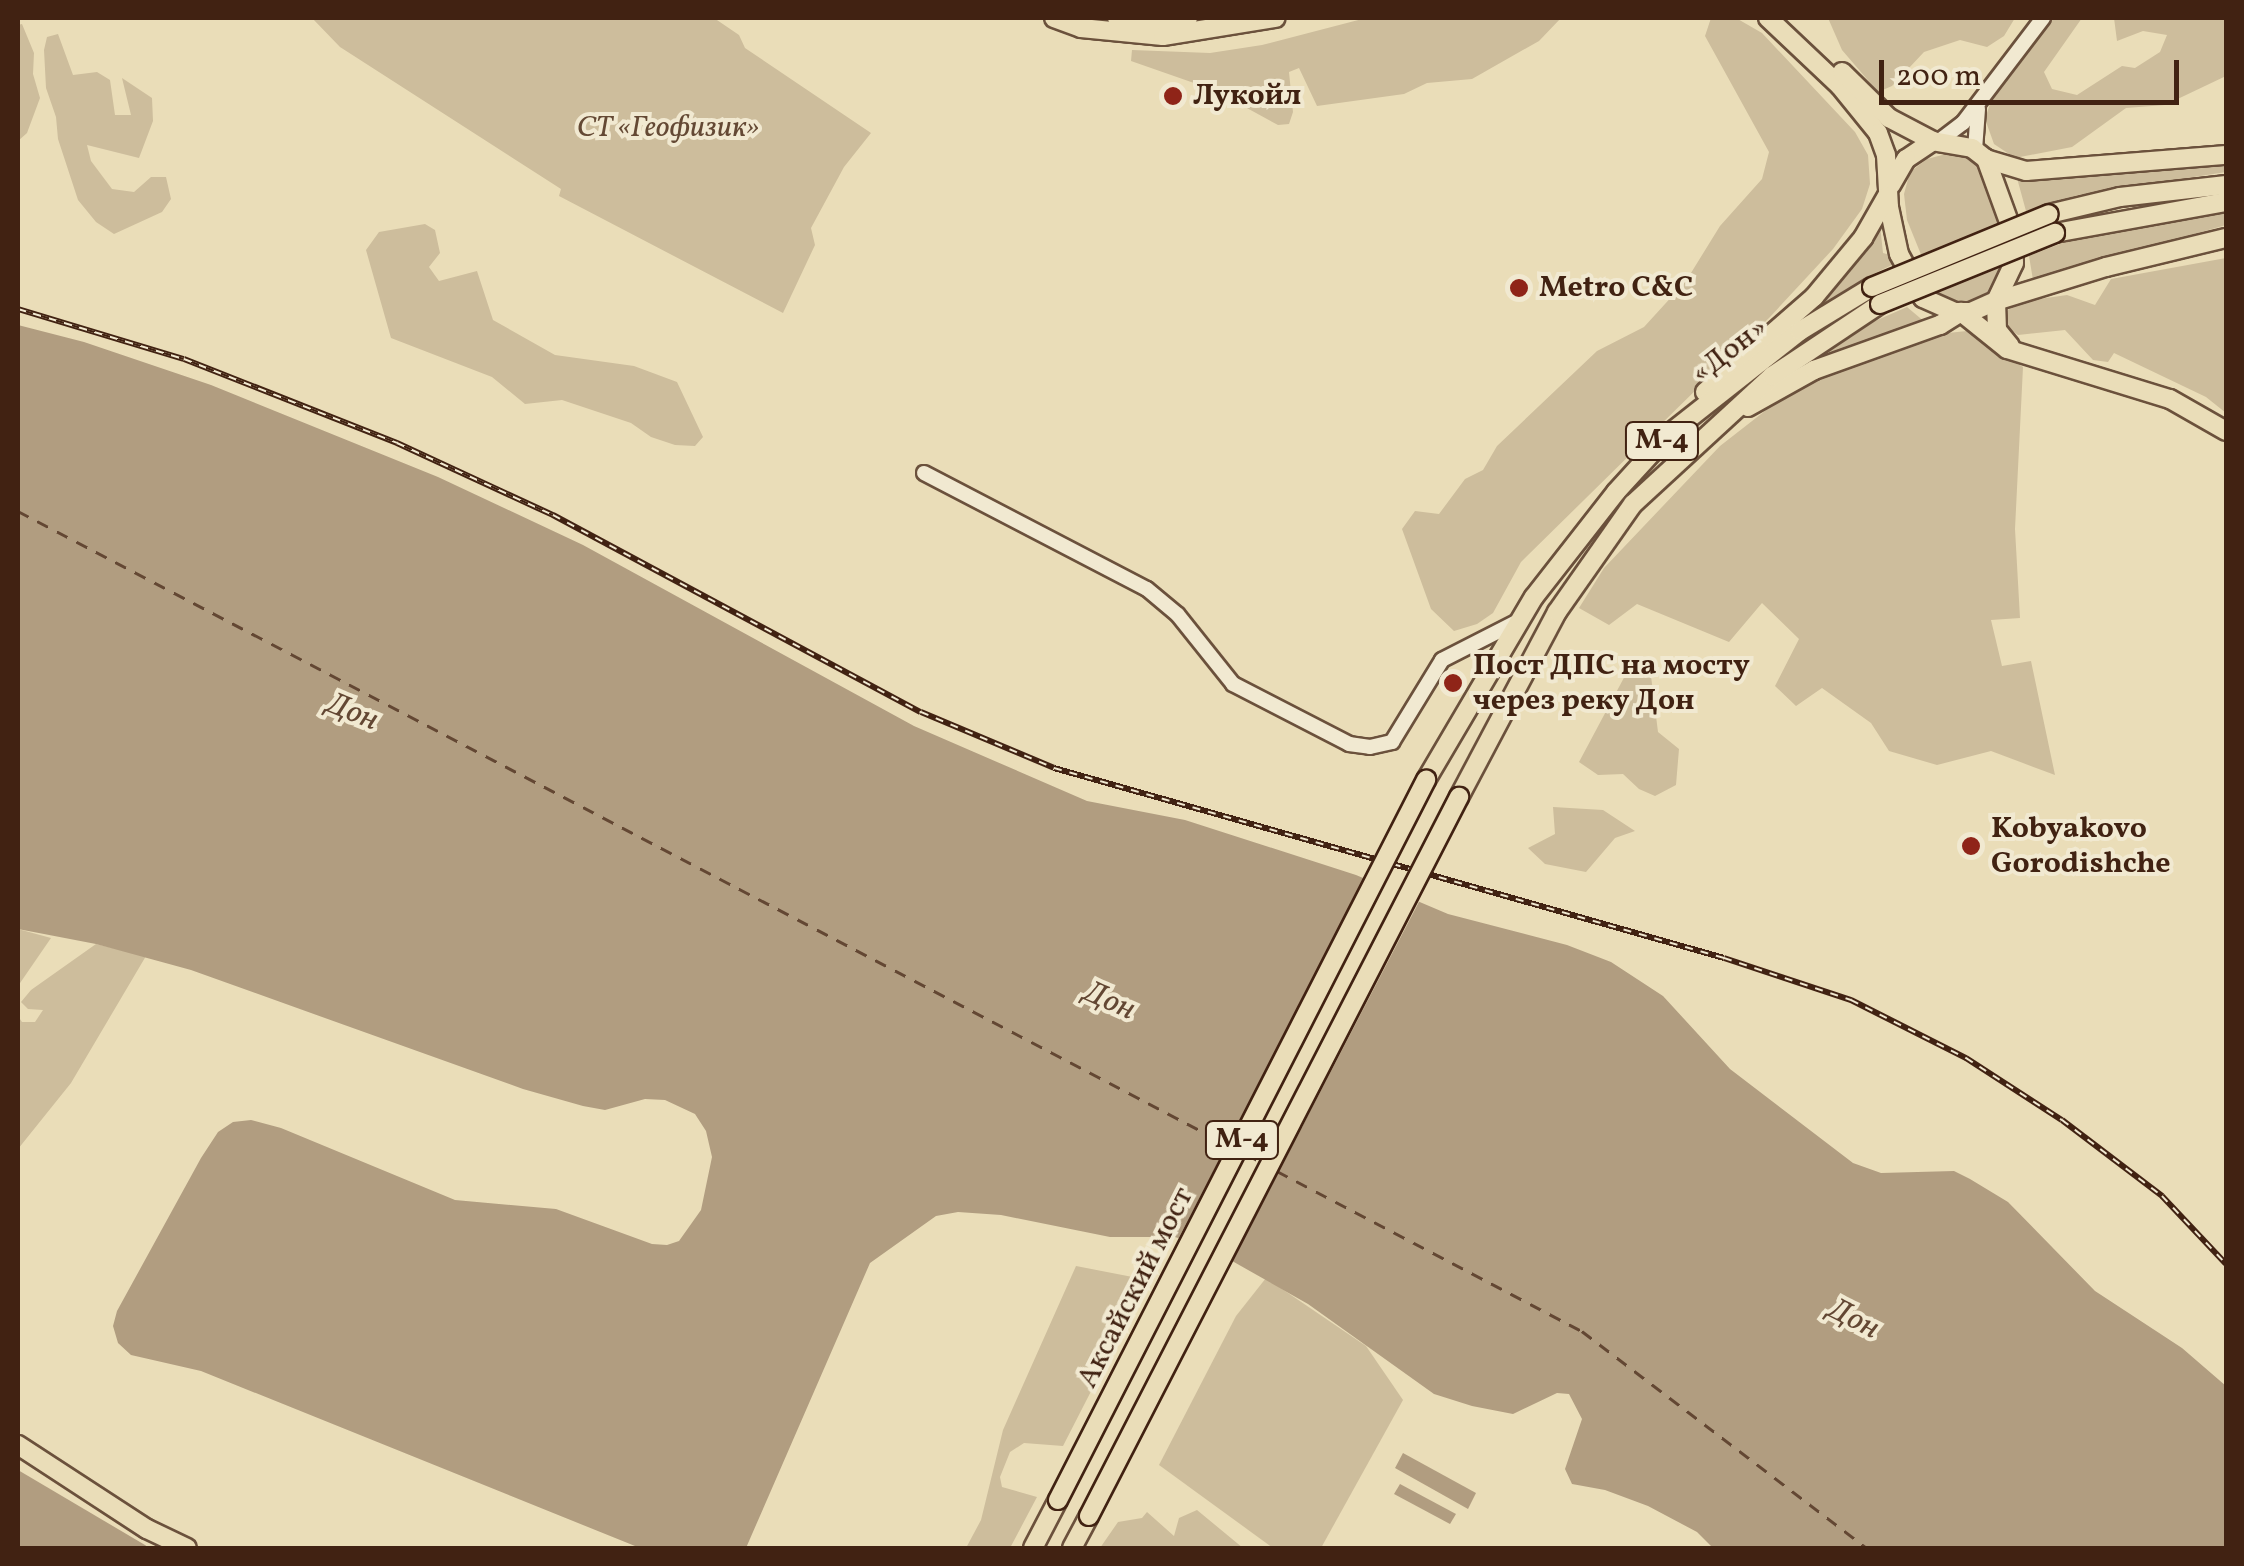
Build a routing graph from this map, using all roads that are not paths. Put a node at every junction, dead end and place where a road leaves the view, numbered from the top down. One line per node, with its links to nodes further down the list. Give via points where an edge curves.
1 (1054, 18): 4 (main road, via 1081,28 1163,36)
2 (1117, 18): 3 (main road)
3 (1188, 18)
4 (1276, 18)
5 (1768, 18): 13 (main road, via 1869,120 1886,154)
6 (1783, 18): 9 (main road, via 1888,118)
7 (2043, 18): 8 (street)
8 (1981, 99): 9 (street, via 1963,124); 10 (street, via 1974,118)
9 (1936, 141): 10 (main road); 13 (main road, via 1906,160)
10 (1980, 154): 11 (main road, via 2026,171); 17 (main road, via 2014,233 2014,264)
11 (2226, 156)
12 (2226, 185): 16 (main road, «Дон» / М-4, bridge, via 2120,197 2049,214)
13 (1890, 188): 18 (main road, via 1894,236 1908,276 1937,308); 21 (main road, via 1864,238 1814,297 1679,416)
14 (2226, 202): 16 (main road, «Дон» / М-4, bridge, via 2055,234)
15 (2226, 238): 17 (main road)
16 (1876, 296): 21 (main road, «Дон» / М-4, via 1800,331); 22 (main road, «Дон» / М-4, via 1772,376)
17 (1996, 301): 18 (main road); 19 (main road, via 1997,330)
18 (1962, 312): 19 (main road, via 1996,343); 22 (main road, via 1776,390)
19 (2025, 356): 20 (main road, via 2116,379)
20 (2225, 430)
21 (1669, 434): 24 (main road, «Дон» / М-4, via 1616,492)
22 (1670, 470): 26 (main road, «Дон» / М-4, via 1633,504 1557,612)
23 (924, 473): 24 (street, via 1147,589 1178,615 1233,684 1350,744 1392,742 1442,660)
24 (1521, 619): 25 (main road, «Дон» / М-4)
25 (1426, 780): 31 (main road, Аксайский мост / М-4, bridge)
26 (1459, 797): 32 (main road, Аксайский мост / М-4, bridge)
27 (18, 1446): 28 (main road)
28 (147, 1529): 29 (main road); 30 (main road)
29 (170, 1548)
30 (187, 1548)
31 (1033, 1548)
32 (1072, 1548)

